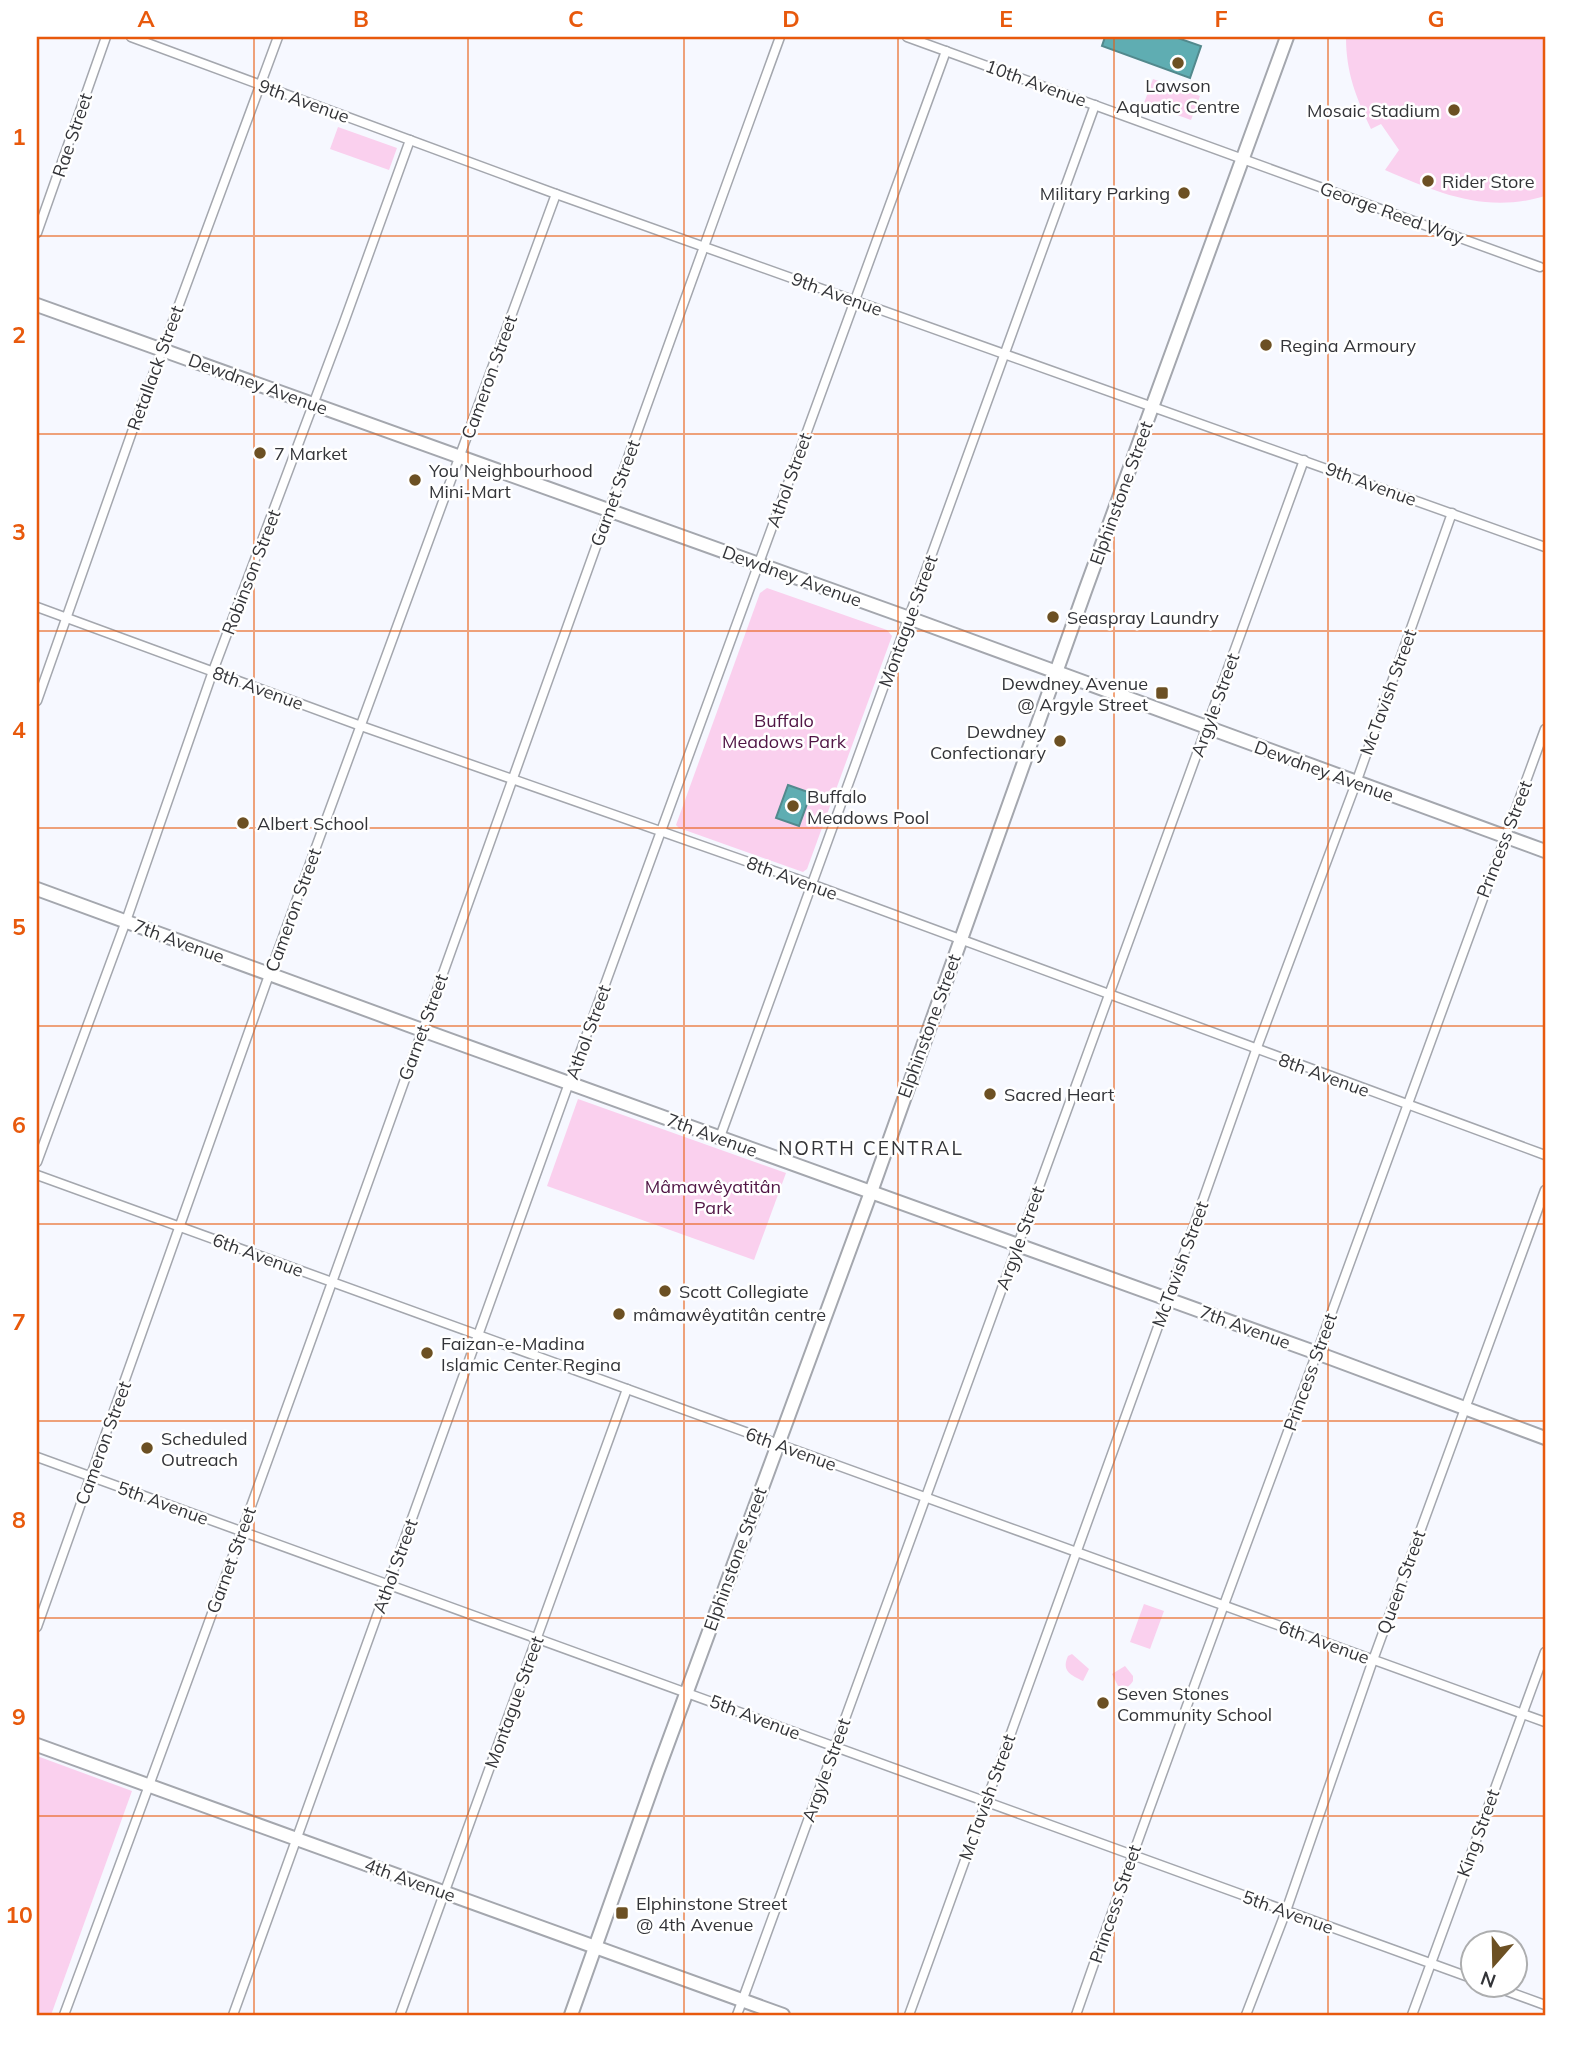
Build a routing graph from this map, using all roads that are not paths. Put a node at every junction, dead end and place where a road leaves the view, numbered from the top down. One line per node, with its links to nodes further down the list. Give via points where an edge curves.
1 (106, 37): 13 (street, Rae Street)
2 (131, 37): 8 (street, 9th Avenue)
3 (278, 37): 8 (street, Retallack Street)
4 (780, 37): 14 (street, Garnet Street)
5 (907, 37): 7 (street, 10th Avenue)
6 (1287, 37): 11 (street, Elphinstone Street)
7 (947, 51): 9 (street, 10th Avenue); 16 (street, Athol Street)
8 (260, 85): 10 (street, 9th Avenue); 18 (street, Retallack Street)
9 (1095, 105): 11 (street, 10th Avenue); 19 (street, Montague Street)
10 (410, 140): 12 (street, 9th Avenue); 20 (street, Robinson Street)
11 (1243, 159): 15 (street, George Reed Way); 21 (street, Elphinstone Street)
12 (556, 194): 14 (street, 9th Avenue); 22 (street, Cameron Street)
13 (37, 233)
14 (703, 247): 16 (street, 9th Avenue); 24 (street, Garnet Street)
15 (1541, 267)
16 (855, 301): 19 (street, 9th Avenue); 27 (street, Athol Street)
17 (37, 305): 18 (street, Dewdney Avenue)
18 (162, 350): 20 (street, Dewdney Avenue); 29 (street, Retallack Street)
19 (1003, 354): 21 (street, 9th Avenue); 30 (street, Montague Street)
20 (313, 404): 22 (street, Dewdney Avenue); 31 (street, Robinson Street)
21 (1153, 407): 23 (street, 9th Avenue); 32 (street, Elphinstone Street)
22 (460, 457): 24 (street, Dewdney Avenue); 34 (street, Cameron Street)
23 (1304, 460): 25 (street, 9th Avenue); 35 (street, Argyle Street)
24 (609, 510): 27 (street, Dewdney Avenue); 37 (street, Garnet Street)
25 (1452, 513): 26 (street, 9th Avenue); 38 (street, McTavish Street)
26 (1545, 547)
27 (759, 564): 30 (street, Dewdney Avenue); 39 (street, Athol Street)
28 (37, 607): 29 (street, 8th Avenue)
29 (66, 618): 31 (street, 8th Avenue); 33 (street, Retallack Street)
30 (909, 618): 32 (street, Dewdney Avenue); 42 (street, Montague Street)
31 (213, 671): 34 (street, 8th Avenue); 44 (street, Robinson Street)
32 (1056, 673): 35 (street, Dewdney Avenue); 45 (street, Elphinstone Street)
33 (37, 701)
34 (361, 726): 37 (street, 8th Avenue); 46 (street, Cameron Street)
35 (1206, 728): 38 (street, Dewdney Avenue); 47 (street, Argyle Street)
36 (1545, 729): 40 (street, Princess Street)
37 (513, 779): 39 (street, 8th Avenue); 48 (street, Garnet Street)
38 (1356, 783): 40 (street, Dewdney Avenue); 49 (street, McTavish Street)
39 (662, 832): 42 (street, 8th Avenue); 50 (street, Athol Street)
40 (1505, 837): 41 (street, Dewdney Avenue); 51 (street, Princess Street)
41 (1545, 851)
42 (811, 884): 45 (street, 8th Avenue); 52 (street, Montague Street)
43 (37, 889): 44 (street, 7th Avenue)
44 (126, 921): 46 (street, 7th Avenue); 54 (street, Robinson Street)
45 (960, 939): 47 (street, 8th Avenue); 57 (street, Elphinstone Street)
46 (269, 975): 48 (street, 7th Avenue); 58 (street, Cameron Street)
47 (1108, 995): 49 (street, 8th Avenue); 59 (street, Argyle Street)
48 (422, 1030): 50 (street, 7th Avenue); 60 (street, Garnet Street)
49 (1256, 1050): 51 (street, 8th Avenue); 61 (street, McTavish Street)
50 (569, 1083): 52 (street, 7th Avenue); 62 (street, Athol Street)
51 (1407, 1106): 53 (street, 8th Avenue); 63 (street, Princess Street)
52 (720, 1137): 57 (street, 7th Avenue)
53 (1545, 1155)
54 (37, 1162)
55 (37, 1175): 58 (street, 6th Avenue)
56 (1545, 1191): 65 (street, Queen Street)
57 (870, 1192): 59 (street, 7th Avenue); 67 (street, Elphinstone Street)
58 (179, 1227): 60 (street, 6th Avenue); 69 (street, Cameron Street)
59 (1017, 1245): 61 (street, 7th Avenue); 70 (street, Argyle Street)
60 (332, 1282): 62 (street, 6th Avenue); 71 (street, Garnet Street)
61 (1168, 1299): 63 (street, 7th Avenue); 72 (street, McTavish Street)
62 (478, 1335): 64 (street, 6th Avenue); 73 (street, Athol Street)
63 (1317, 1353): 65 (street, 7th Avenue); 74 (street, Princess Street)
64 (628, 1389): 67 (street, 6th Avenue); 76 (street, Montague Street)
65 (1465, 1407): 66 (street, 7th Avenue); 78 (street, Queen Street)
66 (1545, 1438)
67 (777, 1444): 70 (street, 6th Avenue); 79 (street, Elphinstone Street)
68 (37, 1457): 69 (street, 5th Avenue)
69 (91, 1477): 71 (street, 5th Avenue); 75 (street, Cameron Street)
70 (925, 1497): 72 (street, 6th Avenue); 83 (street, Argyle Street)
71 (241, 1531): 73 (street, 5th Avenue); 84 (street, Garnet Street)
72 (1076, 1552): 74 (street, 6th Avenue); 85 (street, McTavish Street)
73 (388, 1585): 76 (street, 5th Avenue); 86 (street, Athol Street)
74 (1224, 1606): 78 (street, 6th Avenue); 87 (street, Princess Street)
75 (37, 1627)
76 (537, 1639): 79 (street, 5th Avenue); 88 (street, Montague Street)
77 (1545, 1652): 80 (street, King Street)
78 (1373, 1660): 80 (street, 6th Avenue); 89 (street, Queen Street)
79 (687, 1692): 83 (street, 5th Avenue); 90 (street, Elphinstone Street)
80 (1522, 1714): 81 (street, 6th Avenue); 91 (street, King Street)
81 (1545, 1722)
82 (37, 1745): 84 (street, 4th Avenue)
83 (835, 1747): 85 (street, 5th Avenue); 93 (street, Argyle Street)
84 (148, 1785): 86 (street, 4th Avenue); 94 (street, Garnet Street)
85 (986, 1802): 87 (street, 5th Avenue); 100 (street, McTavish Street)
86 (296, 1839): 88 (street, 4th Avenue); 95 (street, Athol Street)
87 (1132, 1854): 89 (street, 5th Avenue); 101 (street, Princess Street)
88 (445, 1893): 90 (street, 4th Avenue); 96 (street, Montague Street)
89 (1286, 1911): 91 (street, 5th Avenue); 102 (street, Queen Street)
90 (595, 1947): 93 (street, 4th Avenue); 97 (street, Elphinstone Street)
91 (1430, 1963): 92 (street, 5th Avenue); 103 (street, King Street)
92 (1460, 1974)
93 (743, 2001): 98 (street, Argyle Street); 99 (street, 4th Avenue)
94 (64, 2015)
95 (233, 2015)
96 (400, 2015)
97 (571, 2015)
98 (737, 2015)
99 (783, 2015)
100 (909, 2015)
101 (1076, 2015)
102 (1246, 2015)
103 (1412, 2015)

